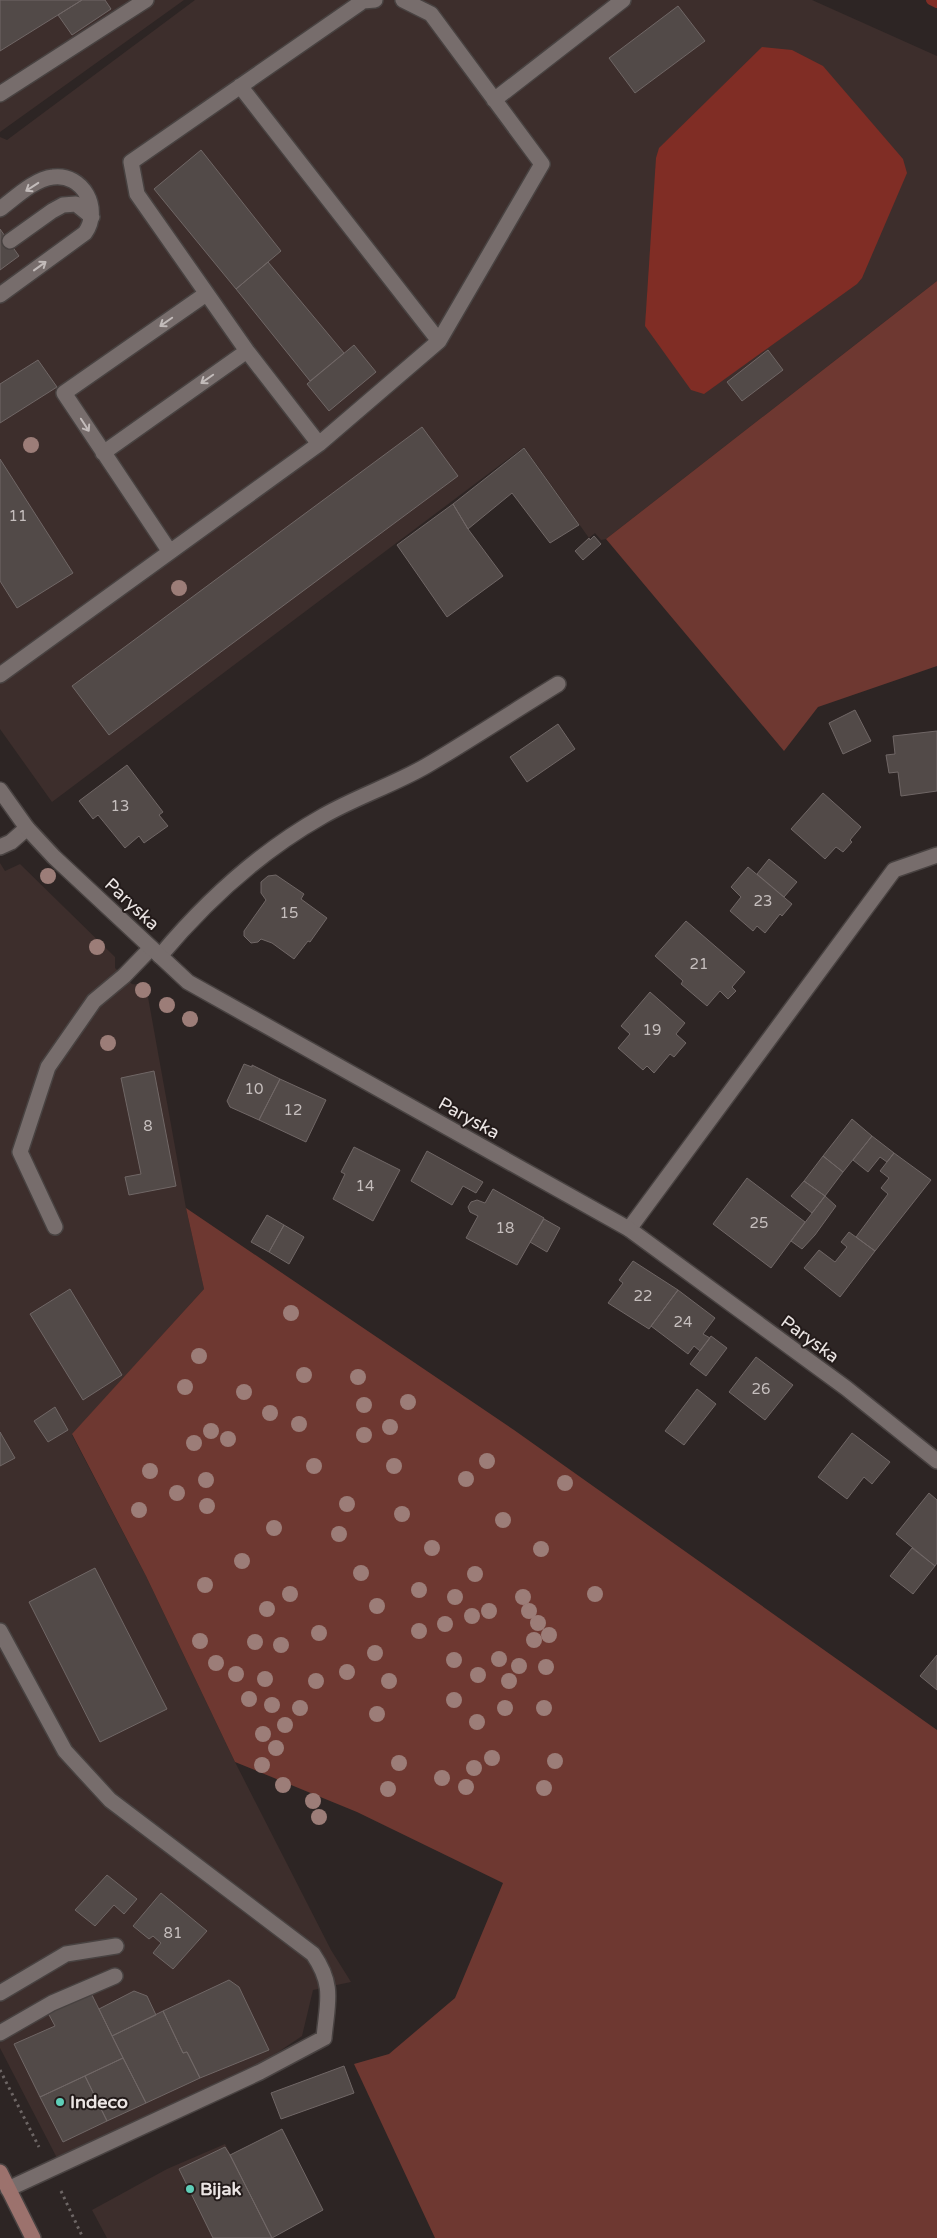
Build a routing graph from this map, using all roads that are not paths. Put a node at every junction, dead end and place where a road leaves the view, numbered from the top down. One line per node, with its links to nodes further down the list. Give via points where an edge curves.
1 (146, 0): 6 (street)
2 (375, 0): 5 (street, via 363,1)
3 (402, 0): 7 (street, via 431,14)
4 (623, 0): 7 (street)
5 (240, 86): 11 (street, via 131,162 137,194); 13 (street)
6 (0, 94)
7 (494, 100): 13 (street, via 542,164)
8 (0, 209): 9 (street, one-way to 8, via 88,197 66,176 51,177 35,184)
9 (92, 217): 10 (street, via 76,204 63,206); 12 (street, one-way to 9, via 85,233)
10 (10, 241)
11 (206, 294): 14 (street); 16 (street, one-way to 16, via 64,393)
12 (0, 295)
13 (439, 341): 15 (street)
14 (247, 351): 15 (street); 16 (street, one-way to 16)
15 (319, 444): 17 (street)
16 (103, 453): 17 (street)
17 (170, 552): 18 (street)
18 (1, 672)
19 (558, 684): 24 (street, via 424,767 324,815 278,843 176,937)
20 (0, 790): 21 (street, Paryska)
21 (27, 828): 22 (street); 24 (street, Paryska)
22 (0, 847)
23 (937, 854): 26 (street, via 894,870)
24 (155, 952): 25 (street, via 94,1001 48,1067 20,1152); 26 (street, Paryska, via 188,982)
25 (55, 1227)
26 (629, 1229): 27 (street, Paryska, via 846,1388)
27 (937, 1461)
28 (0, 1631): 34 (street, via 65,1751 103,1793 313,1954 324,1969 328,1986 324,2038 260,2072)
29 (116, 1946): 31 (street, via 66,1954)
30 (115, 1976): 32 (street, via 52,2003)
31 (0, 1993)
32 (0, 2033)
33 (0, 2172): 34 (main road)
34 (8, 2189): 35 (main road)
35 (33, 2238)

